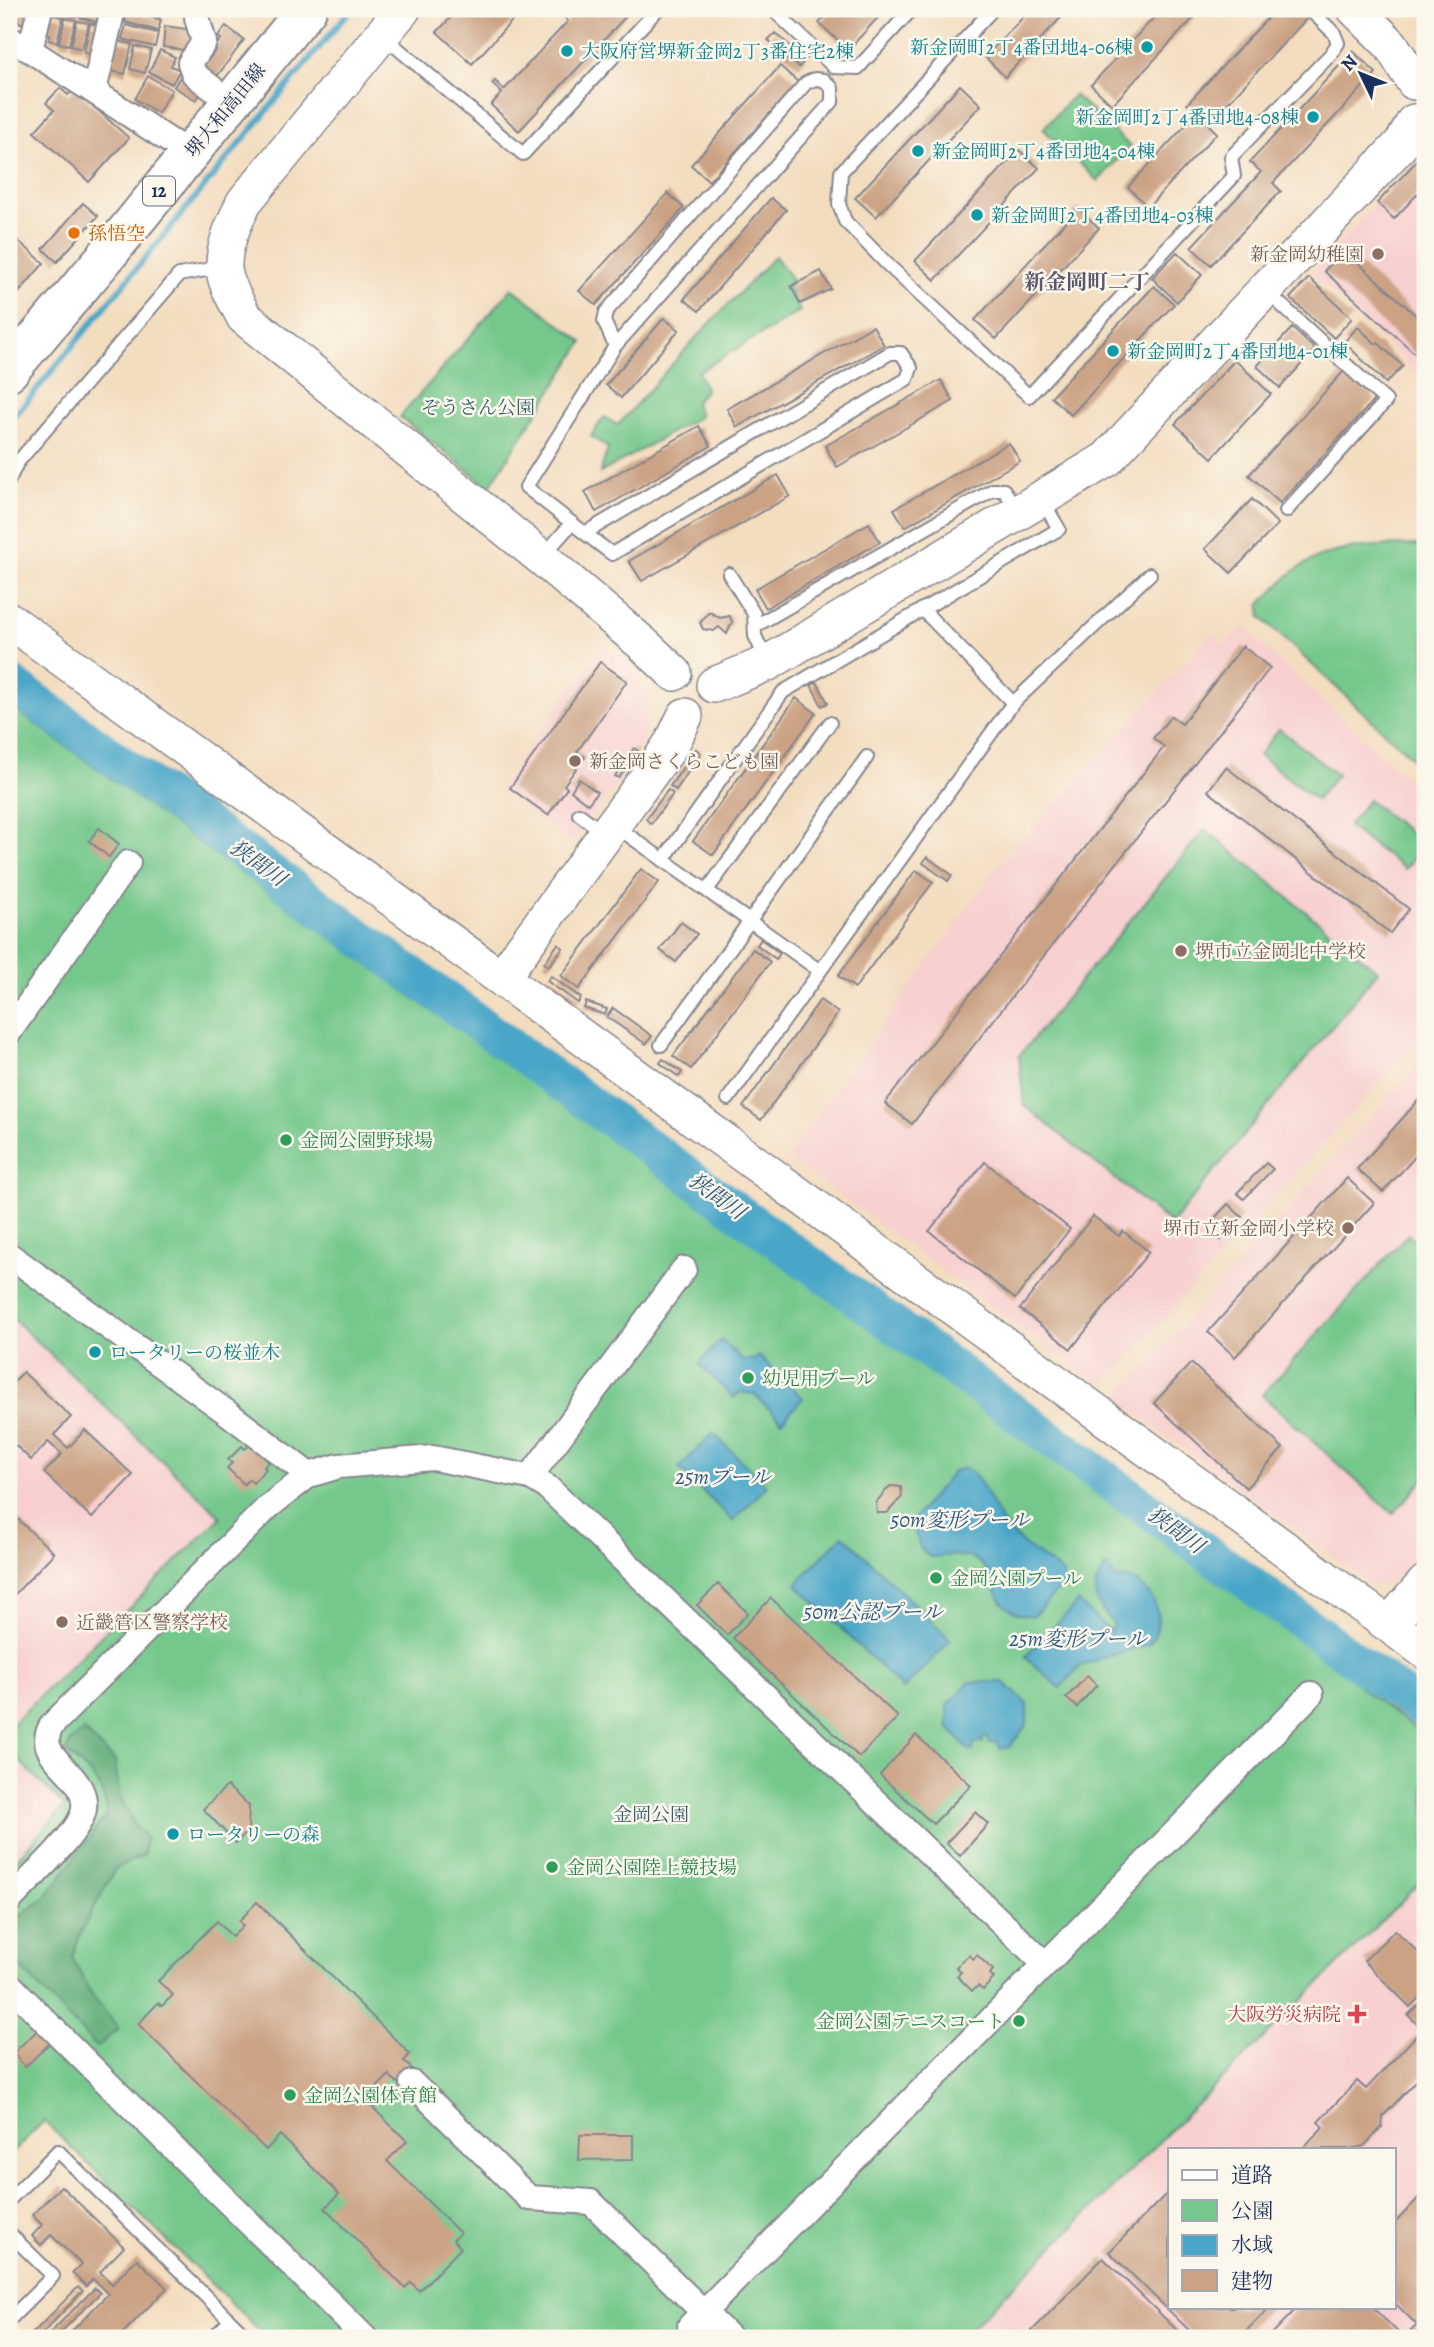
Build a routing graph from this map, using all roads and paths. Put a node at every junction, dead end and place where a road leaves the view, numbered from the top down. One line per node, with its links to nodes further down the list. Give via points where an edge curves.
1 (40, 9): 12 (street)
2 (113, 9): 14 (street)
3 (199, 9): 15 (street, via 204,42 190,63 194,74)
4 (307, 9): 15 (main road, 堺大和高田線 / 12)
5 (658, 9): 11 (lane, via 523,154)
6 (772, 9): 7 (lane, via 834,66 858,68)
7 (912, 9)
8 (993, 9): 9 (lane, via 841,172 839,204 845,221 889,266 1030,396 1234,176 1231,156 1331,54 1338,43 1335,33)
9 (1309, 9)
10 (1355, 9): 13 (street)
11 (392, 22): 18 (street, via 244,202 229,237)
12 (19, 44): 14 (street)
13 (1419, 80): 16 (street, via 1406,89 1403,104)
14 (94, 91): 17 (street)
15 (231, 103): 17 (main road, 堺大和高田線 / 12)
16 (1420, 123): 19 (street)
17 (190, 154): 21 (main road, 堺大和高田線 / 12)
18 (223, 267): 22 (lane, via 178,275 18,463); 27 (street, via 244,317)
19 (1266, 291): 23 (street, via 1108,459); 24 (lane, via 1386,401)
20 (615, 346): 20 (lane, via 604,321 606,312 806,83 824,80 832,88 832,102); 25 (lane, via 526,487)
21 (9, 371)
22 (9, 480)
23 (1031, 506): 30 (street); 32 (lane, via 1004,489 993,490)
24 (1286, 512)
25 (572, 523): 26 (lane); 27 (lane)
26 (584, 533): 26 (lane, via 890,353 901,353 907,359 911,368 907,379 612,554)
27 (541, 558): 34 (street)
28 (729, 574): 32 (lane, via 754,614)
29 (1150, 575): 36 (lane)
30 (908, 604): 33 (street); 36 (lane); 42 (lane, via 783,692)
31 (9, 620): 47 (street)
32 (755, 626): 33 (lane)
33 (768, 663): 35 (street)
34 (674, 673): 35 (street, via 697,668); 37 (street, via 665,694 671,708)
35 (714, 685): 37 (street, via 708,709)
36 (1013, 703): 46 (lane)
37 (685, 716): 41 (street, via 673,741)
38 (830, 723): 44 (lane)
39 (867, 757): 45 (lane)
40 (579, 814): 41 (lane)
41 (610, 830): 42 (lane); 47 (street)
42 (663, 860): 44 (lane)
43 (128, 863): 48 (street)
44 (706, 890): 45 (lane)
45 (750, 921): 46 (lane); 49 (lane)
46 (820, 971): 50 (lane)
47 (502, 977): 56 (street)
48 (9, 1032)
49 (660, 1045)
50 (727, 1099)
51 (9, 1255): 53 (street)
52 (684, 1269): 54 (street)
53 (309, 1475): 54 (street, via 339,1466 433,1458); 59 (street, via 268,1507 52,1725 46,1735 49,1752 76,1778 84,1809 70,1836)
54 (530, 1477): 60 (street, via 547,1487)
55 (1425, 1583): 56 (street)
56 (1389, 1624): 57 (street)
57 (1425, 1651)
58 (1311, 1694): 60 (street)
59 (9, 1901)
60 (1044, 1963): 65 (street)
61 (9, 1984): 70 (street)
62 (412, 2084): 65 (street, via 529,2198 591,2202)
63 (9, 2200): 67 (lane, via 58,2151)
64 (9, 2233): 66 (lane, via 53,2276)
65 (697, 2319): 71 (street)
66 (9, 2320)
67 (230, 2321): 68 (lane); 69 (lane)
68 (213, 2338)
69 (248, 2338)
70 (365, 2338)
71 (730, 2338)

